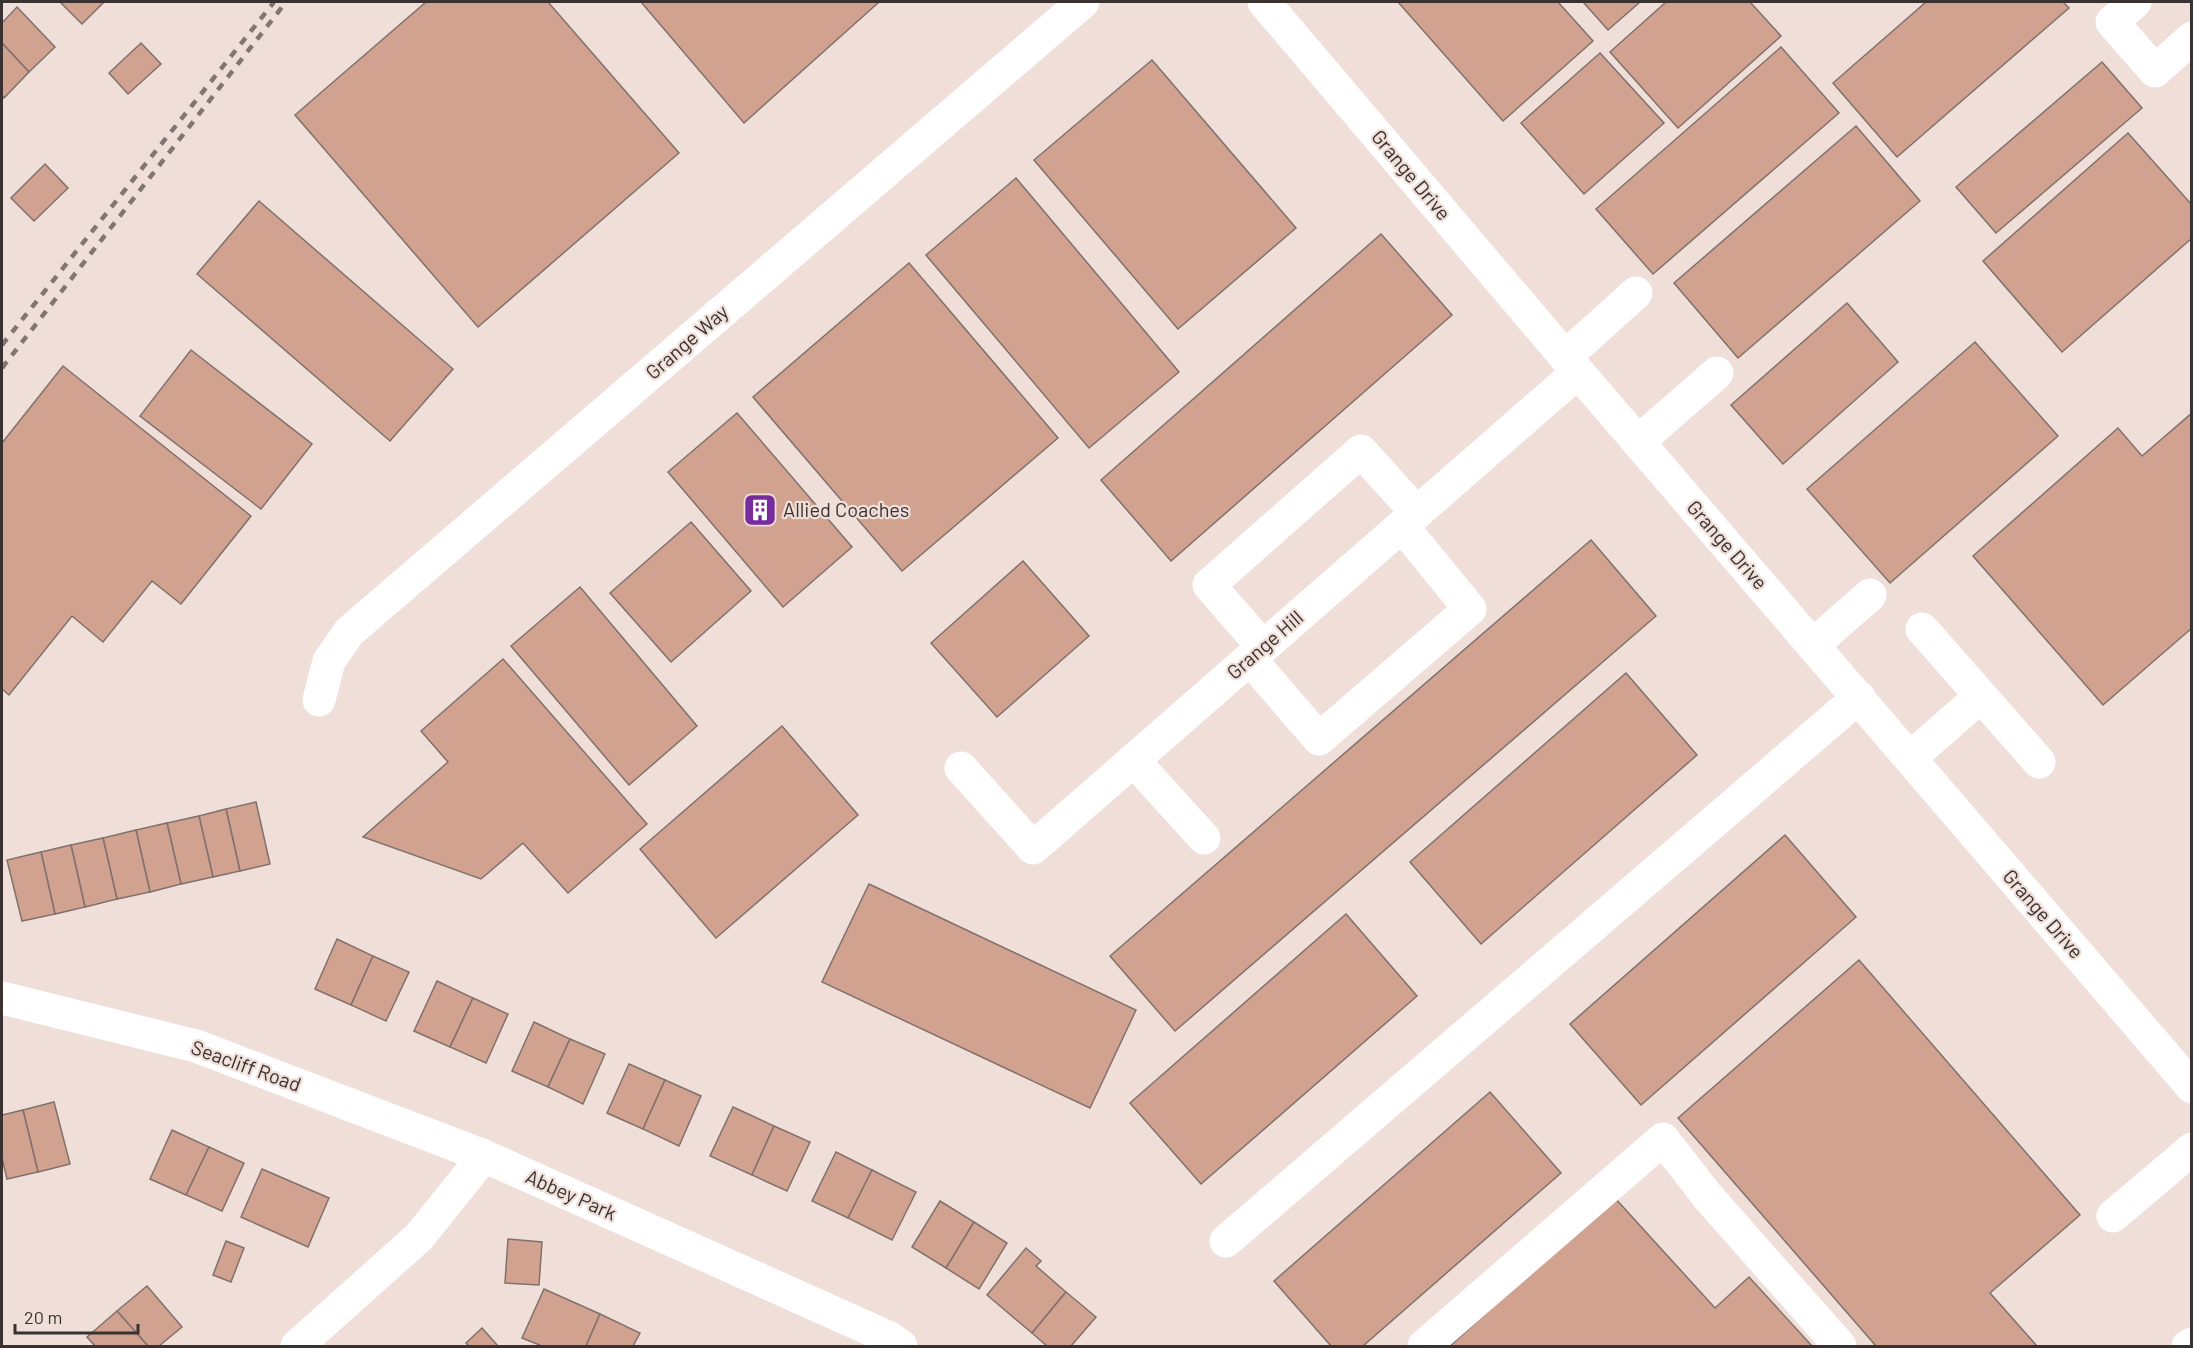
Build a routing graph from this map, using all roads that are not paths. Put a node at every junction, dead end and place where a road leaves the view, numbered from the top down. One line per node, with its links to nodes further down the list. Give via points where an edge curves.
1 (1264, 2): 6 (street, Grange Drive)
2 (2135, 2): 4 (street, via 2112,22 2155,71)
3 (1066, 7): 16 (street, Grange Way, via 349,632 329,661)
4 (2192, 38)
5 (1636, 293): 6 (street, Grange Hill)
6 (1571, 365): 8 (street, Grange Drive); 9 (street, Grange Hill)
7 (1717, 373): 8 (street)
8 (1638, 442): 12 (street, Grange Drive)
9 (1409, 520): 13 (street, Grange Hill); 13 (street, via 1361,452 1209,585); 13 (street, via 1470,609 1319,739)
10 (1870, 595): 12 (street)
11 (1922, 629): 14 (street)
12 (1813, 645): 15 (street, Grange Drive)
13 (1256, 653): 18 (street, Grange Hill)
14 (1980, 696): 17 (street); 19 (street)
15 (1859, 697): 17 (street, Grange Drive); 27 (street)
16 (319, 700)
17 (1911, 758): 23 (street, Grange Drive)
18 (1133, 760): 20 (street, Grange Hill, via 1033,848); 21 (street)
19 (2039, 762)
20 (961, 768)
21 (1204, 838)
22 (2, 998): 25 (street, Seacliff Road, via 196,1046)
23 (2192, 1087)
24 (2192, 1149): 26 (street)
25 (484, 1156): 28 (street, via 419,1237); 29 (street, Abbey Park, via 890,1338)
26 (2114, 1216)
27 (1226, 1241)
28 (297, 1347)
29 (901, 1347)
30 (1424, 1347): 31 (street, via 1663,1139 1708,1197)
31 (1840, 1347)

